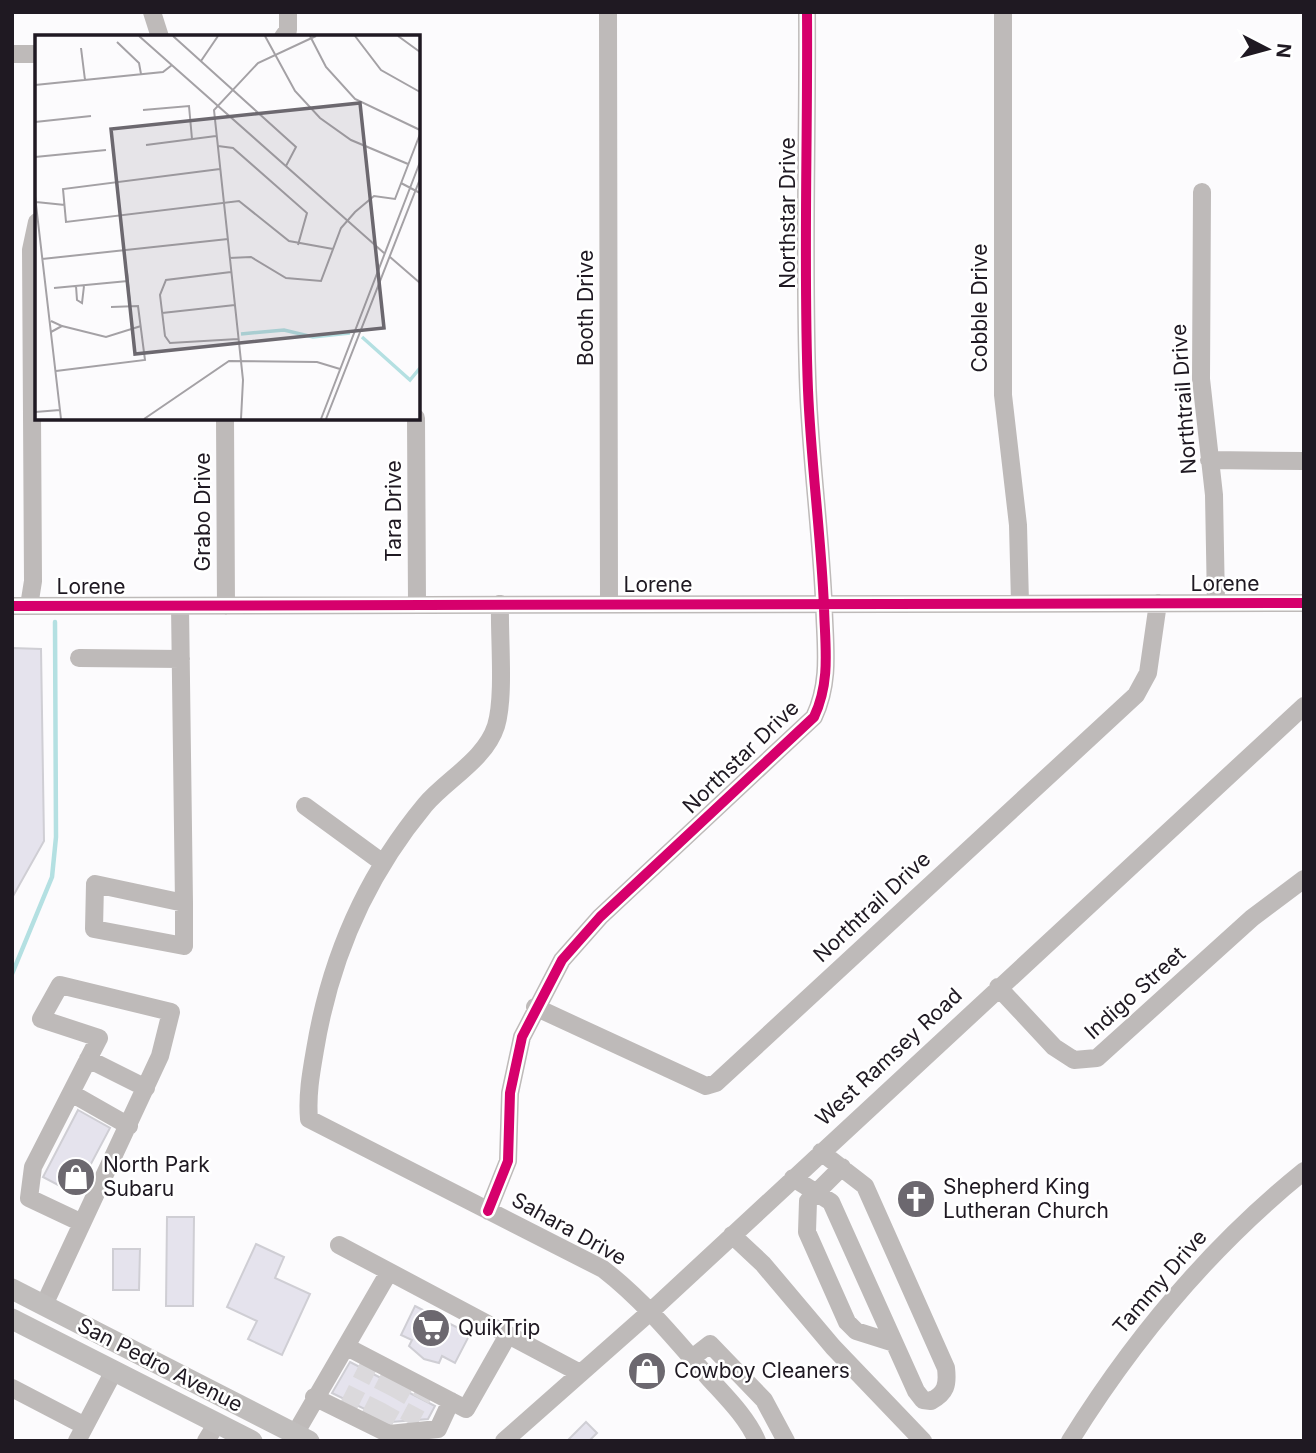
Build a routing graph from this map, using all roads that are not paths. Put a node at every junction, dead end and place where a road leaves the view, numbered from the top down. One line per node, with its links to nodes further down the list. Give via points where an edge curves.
1 (152, 12): 6 (street)
2 (288, 12): 7 (street)
3 (608, 12): 22 (street, Booth Drive)
4 (807, 12): 23 (street, Northstar Drive, via 808,387)
5 (1003, 12): 16 (street, Cobble Drive, via 1003,395)
6 (159, 35)
7 (284, 35)
8 (12, 54): 9 (street)
9 (35, 54)
10 (1202, 192): 14 (street, Northtrail Drive, via 1202,379)
11 (35, 231): 24 (street, via 31,250 33,581)
12 (225, 420): 26 (street, Grabo Drive)
13 (416, 420): 20 (street, Tara Drive)
14 (1209, 460): 15 (street); 18 (street, Northtrail Drive, via 1217,546)
15 (1304, 461)
16 (1020, 603): 17 (street, Lorene); 23 (street, Lorene)
17 (1158, 603): 18 (street, Lorene); 35 (street, Northtrail Drive, via 1148,673 1136,695 716,1083 706,1086)
18 (1216, 603): 19 (street, Lorene)
19 (1304, 603)
20 (417, 604): 21 (street, Lorene); 26 (street, Lorene)
21 (500, 604): 22 (street, Lorene); 31 (street, via 496,727 486,747 429,800)
22 (609, 604): 23 (street, Lorene)
23 (824, 605): 35 (street, Northstar Drive, via 827,672 824,696 814,717 576,941)
24 (21, 606): 25 (street, Lorene)
25 (180, 606): 26 (street, Lorene); 28 (street)
26 (226, 606)
27 (79, 658): 28 (street)
28 (181, 659): 33 (street)
29 (1304, 706): 34 (street, West Ramsey Road)
30 (305, 806): 31 (street)
31 (383, 863): 45 (street, Sahara Drive, via 335,965 322,1010 309,1119)
32 (1304, 879): 34 (street, Indigo Street, via 1252,918 1097,1058 1074,1060 1054,1047)
33 (184, 903): 33 (street, via 95,884 94,929 184,946)
34 (998, 987): 40 (street, West Ramsey Road)
35 (535, 1007): 45 (street, Northstar Drive, via 510,1093 508,1161)
36 (88, 1059): 37 (street); 37 (street, via 99,1038 41,1020 60,985 171,1012); 38 (street)
37 (146, 1088): 39 (street)
38 (71, 1093): 39 (street); 46 (street, via 33,1167 29,1198)
39 (129, 1126): 46 (street)
40 (821, 1152): 41 (street); 43 (street, West Ramsey Road)
41 (842, 1167): 44 (street); 55 (street, via 865,1186 946,1368 946,1389 940,1396 923,1400)
42 (1304, 1171): 75 (street, Tammy Drive, via 1255,1211 1177,1291 1109,1379)
43 (793, 1178): 44 (street); 47 (street, West Ramsey Road)
44 (815, 1194): 55 (street, via 831,1202); 55 (street, via 806,1209 807,1232 832,1295 856,1331)
45 (488, 1211): 52 (street, Sahara Drive, via 603,1269)
46 (82, 1223): 51 (street)
47 (732, 1235): 52 (street, West Ramsey Road); 74 (street)
48 (339, 1245): 49 (street)
49 (389, 1272): 54 (street); 57 (street)
50 (12, 1289): 51 (main road, San Pedro Avenue)
51 (44, 1305): 56 (main road, San Pedro Avenue)
52 (650, 1312): 58 (street, Sahara Drive); 60 (street, West Ramsey Road)
53 (13, 1320): 59 (main road, San Pedro Avenue)
54 (508, 1335): 60 (street); 64 (street, via 466,1409)
55 (894, 1343)
56 (127, 1348): 59 (main road); 69 (main road, San Pedro Avenue)
57 (347, 1348): 62 (street); 64 (street, via 398,1379)
58 (692, 1358): 63 (street, via 710,1343); 65 (street, Sahara Drive)
59 (114, 1371): 66 (main road, San Pedro Avenue); 67 (street)
60 (580, 1373): 68 (street, West Ramsey Road)
61 (12, 1388): 67 (street)
62 (314, 1398): 64 (street, via 347,1409 389,1434 406,1428 438,1429); 69 (street)
63 (764, 1400): 65 (street); 70 (street)
64 (451, 1401)
65 (740, 1414): 73 (street, Sahara Drive)
66 (211, 1432): 71 (main road, San Pedro Avenue)
67 (81, 1433)
68 (524, 1434): 72 (street, West Ramsey Road)
69 (302, 1437)
70 (782, 1440)
71 (252, 1441)
72 (504, 1441)
73 (757, 1441)
74 (923, 1441)
75 (1070, 1441)

